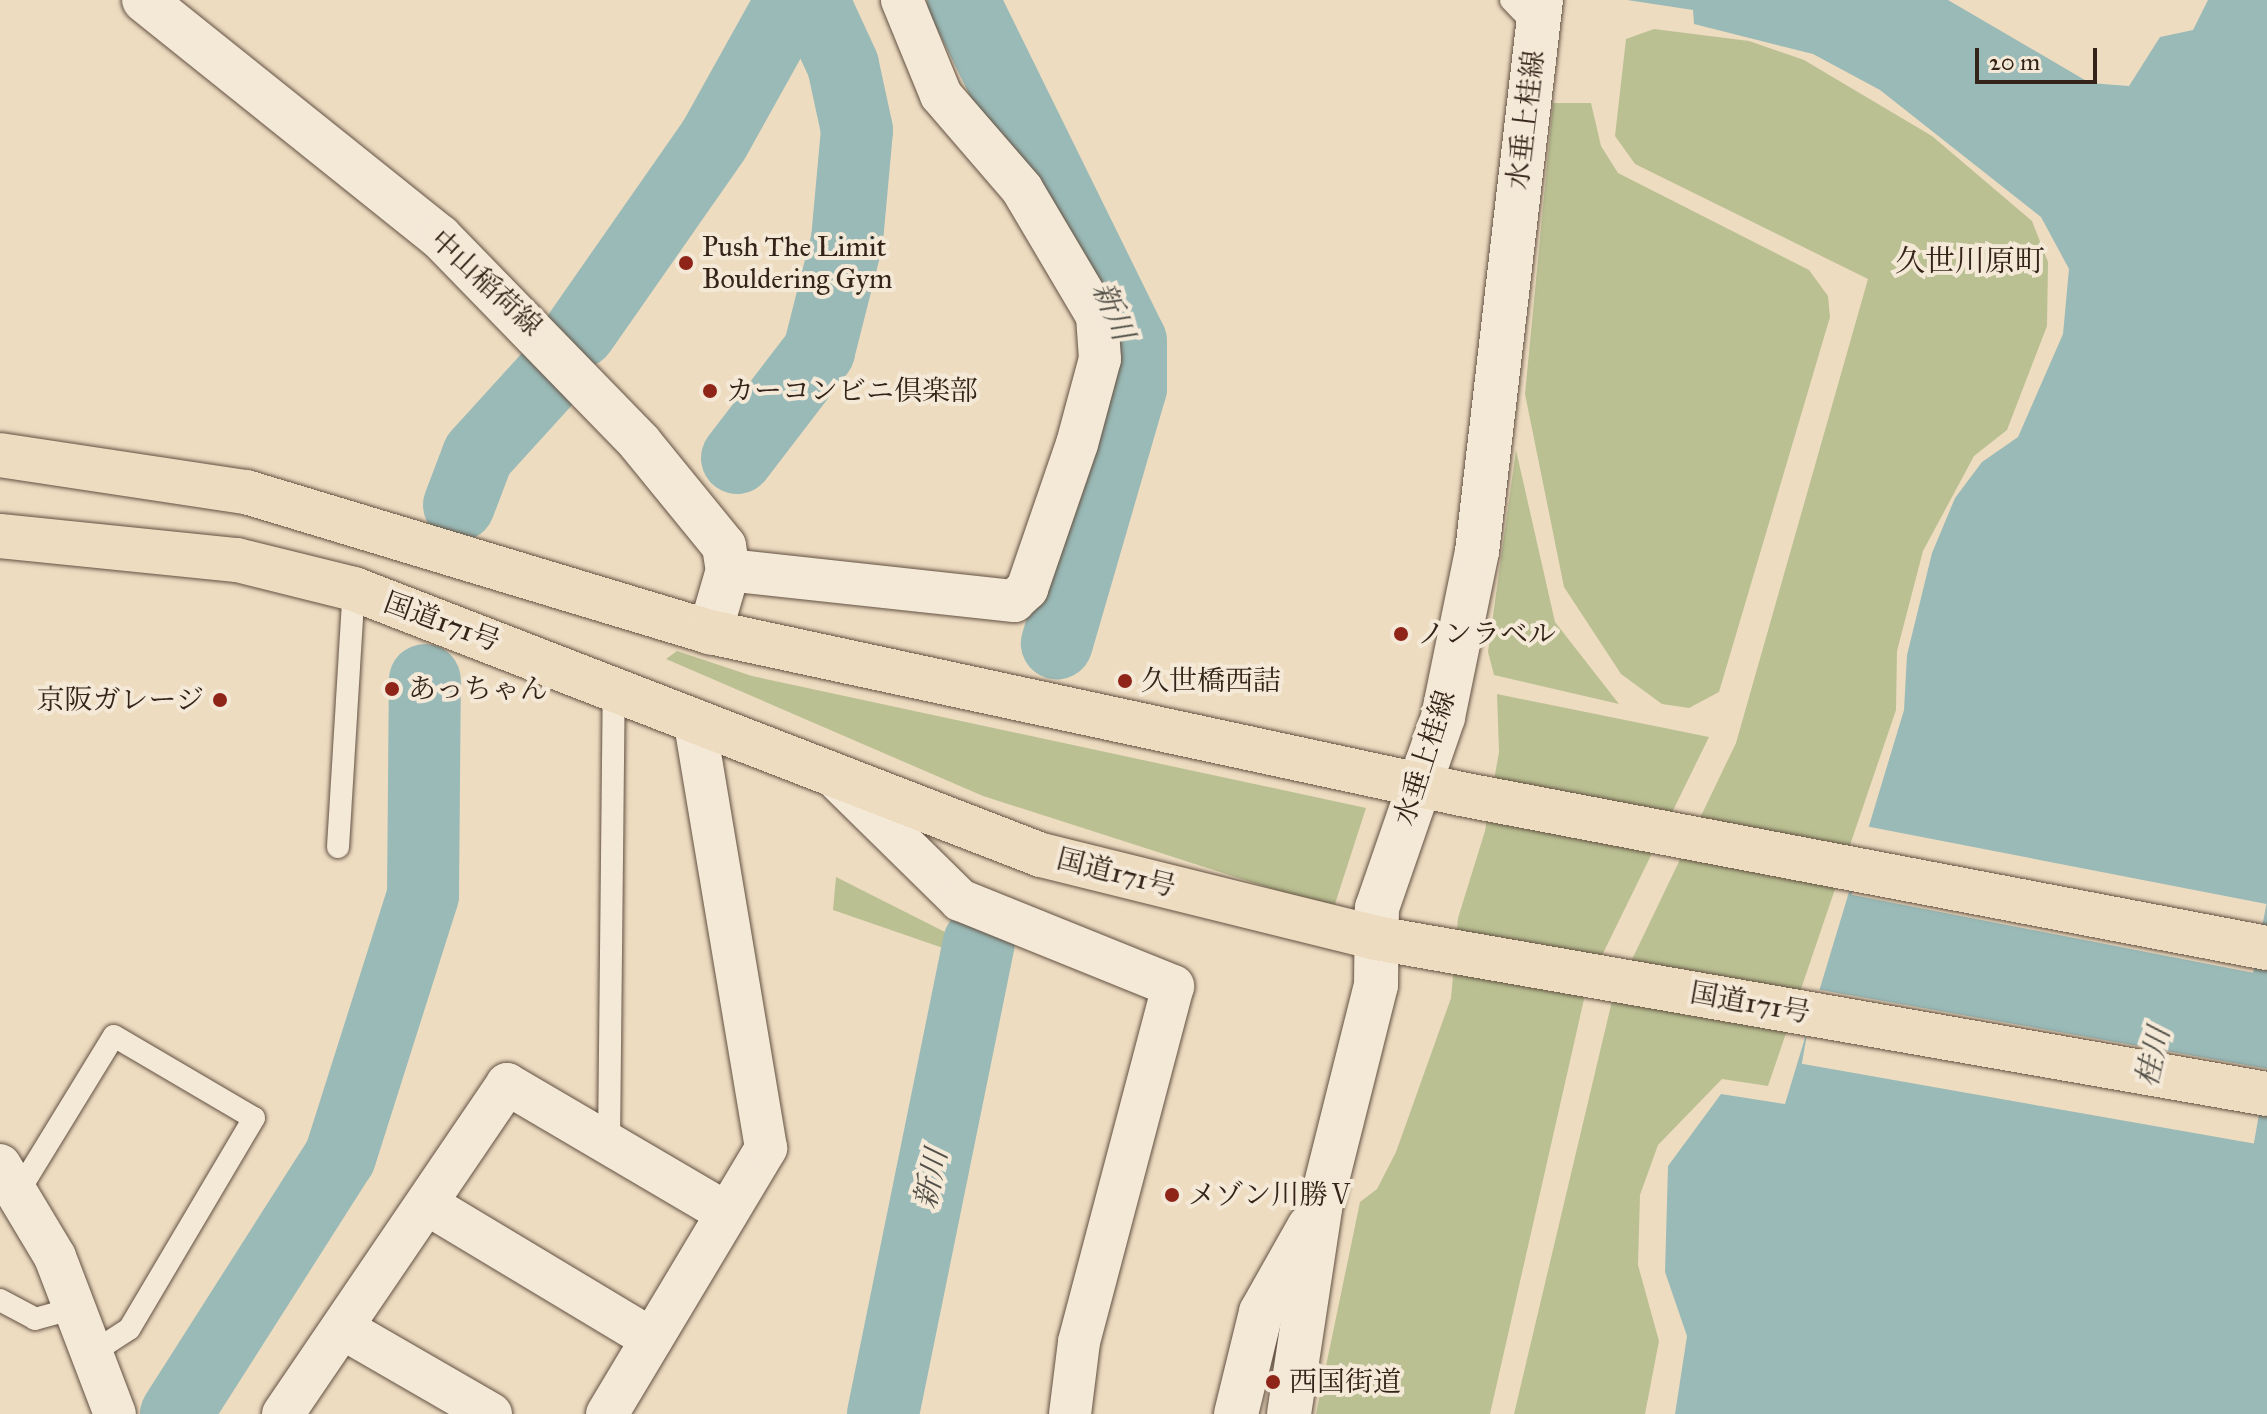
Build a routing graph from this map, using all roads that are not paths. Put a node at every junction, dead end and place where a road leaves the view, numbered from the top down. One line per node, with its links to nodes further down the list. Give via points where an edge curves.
1 (144, 0): 6 (main road, 中山稲荷線, via 440,237 556,349 724,546)
2 (902, 0): 6 (street, via 941,95 1022,189 1097,316 1100,359 1077,444 1027,589 1014,601)
3 (1529, 9): 12 (main road, 水垂上桂線, via 1477,552 1443,717)
4 (0, 455): 8 (highway, via 246,492)
5 (0, 536): 7 (highway, 国道171号, via 237,560)
6 (728, 570): 8 (main road)
7 (354, 589): 9 (highway, 国道171号); 13 (lane)
8 (710, 632): 12 (highway)
9 (614, 691): 10 (highway, 国道171号); 17 (lane)
10 (694, 720): 11 (highway, 国道171号); 21 (street, via 766,1148)
11 (839, 781): 14 (highway, 国道171号, via 1041,855); 31 (street, via 960,900 1173,986 1079,1342)
12 (1417, 784): 14 (main road, 水垂上桂線, via 1377,908); 15 (highway)
13 (338, 847)
14 (1396, 941): 16 (highway, 国道171号); 20 (main road, 水垂上桂線, via 1376,985)
15 (2267, 948)
16 (2267, 1094)
17 (609, 1144): 19 (street, via 507,1084); 21 (street)
18 (9, 1180): 23 (street); 26 (lane, via 114,1036 254,1118 129,1329)
19 (427, 1204): 24 (street); 25 (street)
20 (1320, 1208): 32 (main road, via 1261,1312); 33 (main road, 水垂上桂線)
21 (727, 1213): 25 (street)
22 (0, 1300): 23 (lane, via 35,1319)
23 (75, 1308): 26 (street)
24 (342, 1328): 28 (street); 29 (street)
25 (652, 1339): 30 (street)
26 (92, 1353): 27 (street)
27 (115, 1414)
28 (283, 1414)
29 (491, 1414)
30 (607, 1414)
31 (1070, 1414)
32 (1236, 1414)
33 (1289, 1414)

